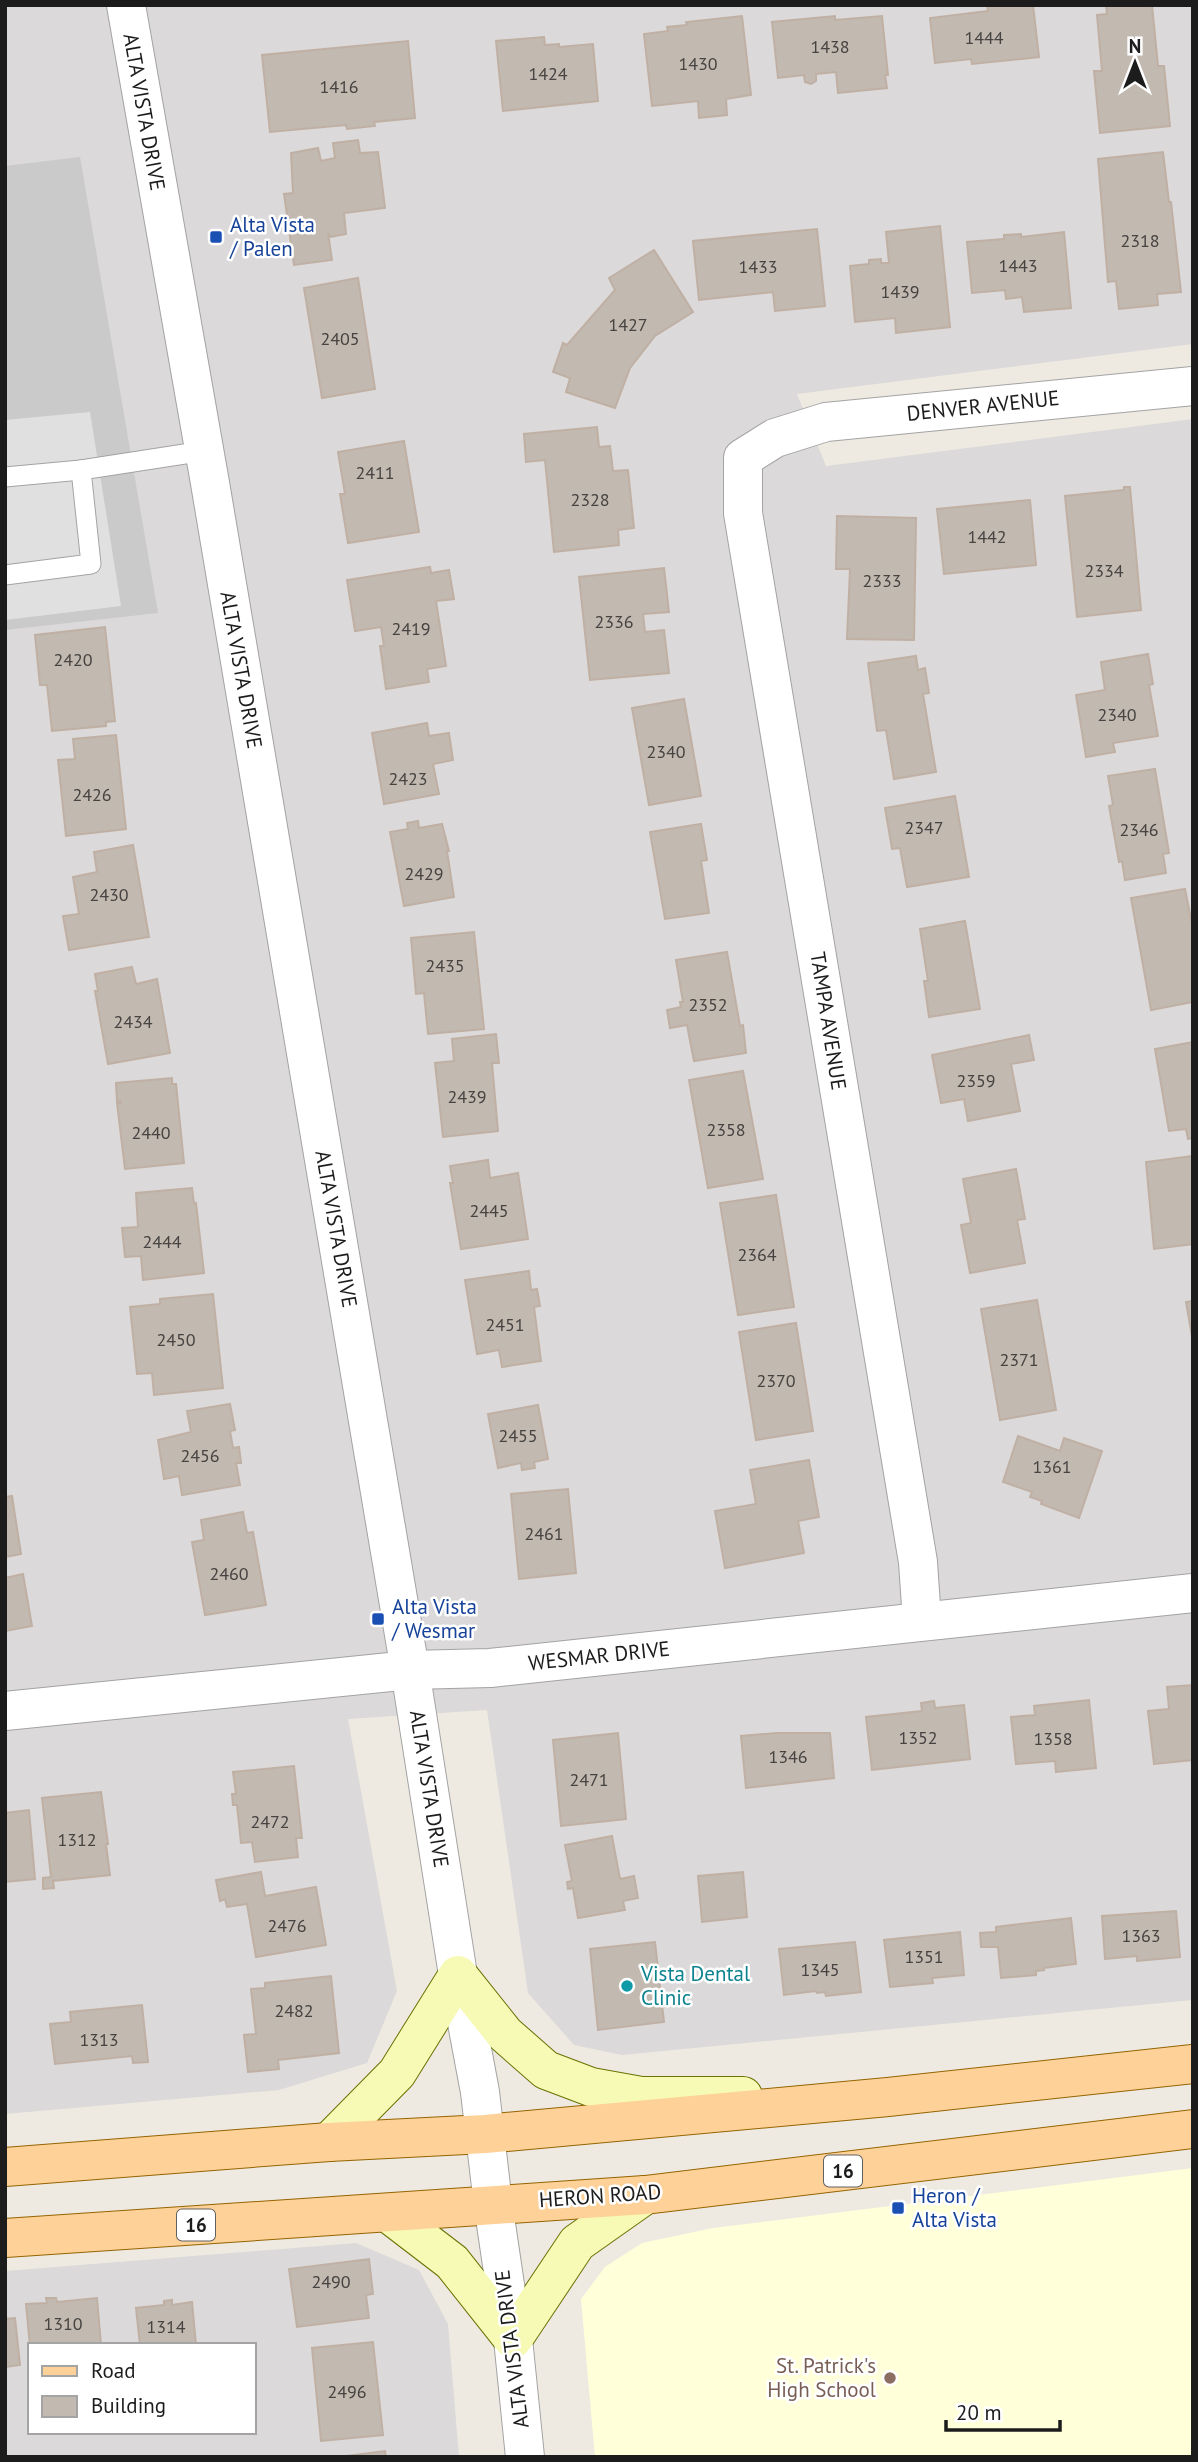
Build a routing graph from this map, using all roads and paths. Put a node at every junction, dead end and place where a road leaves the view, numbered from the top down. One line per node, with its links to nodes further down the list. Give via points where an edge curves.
1 (125, 5): 4 (street, ALTA VISTA DRIVE)
2 (1193, 386): 3 (street, DENVER AVENUE, via 826,422)
3 (775, 438): 9 (street, TAMPA AVENUE, via 743,458 743,513 918,1562)
4 (204, 451): 5 (lane); 10 (street, ALTA VISTA DRIVE)
5 (81, 470): 6 (lane); 7 (lane, via 91,564)
6 (5, 477)
7 (5, 575)
8 (1193, 1593): 9 (street, WESMAR DRIVE)
9 (922, 1620): 10 (street, WESMAR DRIVE, via 490,1668)
10 (410, 1670): 11 (street, WESMAR DRIVE); 12 (street, ALTA VISTA DRIVE)
11 (5, 1711)
12 (458, 1975): 14 (main road, via 505,2035 546,2070 591,2087 641,2096); 16 (street, ALTA VISTA DRIVE); 17 (main road, via 397,2073)
13 (1193, 2064): 14 (main road)
14 (888, 2097): 16 (main road)
15 (1193, 2129): 19 (main road, HERON ROAD / 16)
16 (485, 2134): 17 (main road); 20 (street, ALTA VISTA DRIVE)
17 (328, 2142): 18 (main road)
18 (5, 2167)
19 (645, 2195): 20 (main road, HERON ROAD / 16); 23 (main road, via 577,2243)
20 (493, 2204): 21 (main road, HERON ROAD / 16); 23 (street, ALTA VISTA DRIVE)
21 (388, 2213): 22 (main road, HERON ROAD / 16); 23 (main road, via 452,2262)
22 (5, 2238)
23 (513, 2339): 24 (street, ALTA VISTA DRIVE)
24 (525, 2457)

